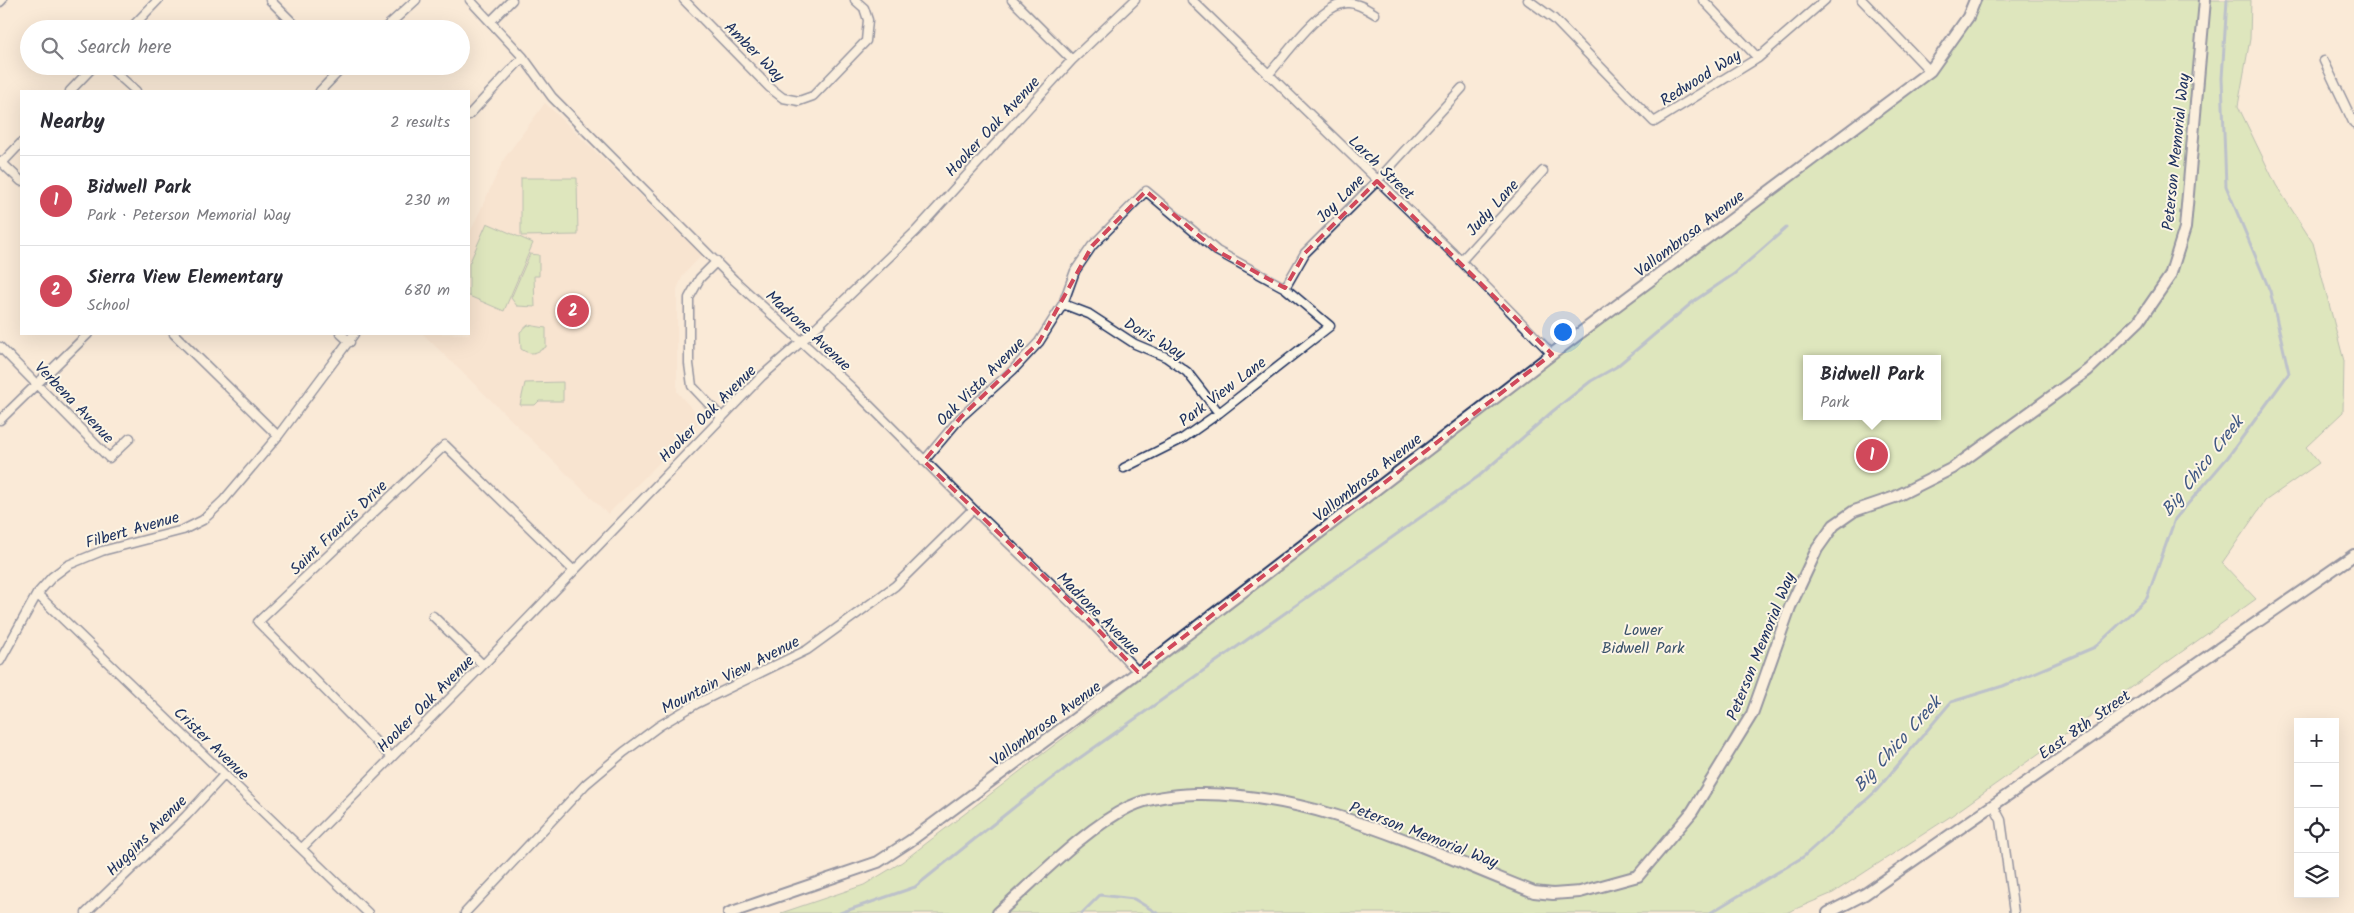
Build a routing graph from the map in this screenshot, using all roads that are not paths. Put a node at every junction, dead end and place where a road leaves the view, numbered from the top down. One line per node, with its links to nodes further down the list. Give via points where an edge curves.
1 (158, 0): 18 (street)
2 (270, 0): 19 (street)
3 (416, 0): 20 (street)
4 (470, 0): 21 (street, Madrone Avenue)
5 (512, 0): 21 (street)
6 (684, 0): 7 (street, Amber Way, via 769,87 784,98 800,101 813,96 866,40 868,20 864,8)
7 (855, 0)
8 (1012, 0): 24 (street)
9 (1135, 0): 24 (street, Hooker Oak Avenue)
10 (1192, 0): 30 (street, Larch Street)
11 (1528, 0): 23 (street, Redwood Way, via 1554,19 1654,122)
12 (1703, 0): 23 (street)
13 (1825, 0): 23 (street, Redwood Way)
14 (1862, 0): 26 (street)
15 (1975, 0): 26 (street, Vallombrosa Avenue, via 1968,17)
16 (2205, 0): 79 (street, Peterson Memorial Way, via 2185,228 2170,276 2139,321 2088,370 1953,468 1895,497 1854,511 1834,525 1817,550 1790,607 1752,714 1692,812 1638,876 1580,892 1534,892 1365,824 1271,799 1225,794 1180,795 1140,803 1104,820)
17 (1375, 14): 30 (street, via 1349,2 1335,5 1317,19)
18 (139, 20)
19 (289, 20)
20 (394, 20)
21 (491, 21): 22 (street, Madrone Avenue)
22 (523, 57): 35 (street); 42 (street, Madrone Avenue, via 552,97)
23 (1758, 58)
24 (1072, 60): 51 (street, Hooker Oak Avenue, via 916,231)
25 (2324, 61): 36 (street)
26 (1930, 72): 54 (street, Vallombrosa Avenue)
27 (85, 75): 32 (street)
28 (118, 75): 33 (street)
29 (333, 75): 34 (street)
30 (1268, 75): 41 (street, Larch Street)
31 (1462, 88): 41 (street, Joy Lane)
32 (71, 90)
33 (135, 90)
34 (321, 90)
35 (470, 114)
36 (2354, 124)
37 (20, 144): 38 (street)
38 (1, 162): 40 (street)
39 (1543, 171): 43 (street, Judy Lane)
40 (20, 180)
41 (1377, 181): 43 (street, Larch Street); 44 (street, Joy Lane, via 1305,254)
42 (717, 261): 51 (street, Madrone Avenue); 57 (street, via 700,278 689,298 689,364 692,386)
43 (1461, 261): 54 (street, Larch Street)
44 (1285, 288): 45 (street, Oak Vista Avenue, via 1218,251 1146,192 1092,246 1076,271); 46 (street, Oak Vista Avenue)
45 (1063, 304): 56 (street, Doris Way, via 1090,314 1135,344 1166,357 1187,372); 61 (street, Oak Vista Avenue, via 1039,342 961,416)
46 (1330, 326): 56 (street, Park View Lane)
47 (87, 335): 55 (street)
48 (175, 335): 59 (street)
49 (342, 335): 52 (street)
50 (354, 335): 52 (street, Filbert Avenue)
51 (802, 341): 57 (street, Hooker Oak Avenue, via 762,376); 61 (street, Madrone Avenue)
52 (350, 342): 59 (street, Filbert Avenue)
53 (0, 346): 55 (street, Verbena Avenue)
54 (1552, 354): 70 (street, Vallombrosa Avenue)
55 (38, 383): 58 (street); 60 (street, Verbena Avenue, via 109,458)
56 (1219, 413): 62 (street, Park View Lane, via 1182,439)
57 (722, 418): 65 (street, Hooker Oak Avenue)
58 (0, 420)
59 (278, 436): 66 (street, Filbert Avenue, via 203,520 174,533 79,559 52,577)
60 (130, 438)
61 (924, 461): 63 (street, Madrone Avenue)
62 (1124, 468)
63 (973, 509): 70 (street, Madrone Avenue, via 1089,620); 77 (street, Mountain View Avenue, via 895,586 807,650 696,704 624,752 586,784)
64 (2354, 555): 73 (street, East 8th Street)
65 (573, 570): 69 (street, Hooker Oak Avenue); 71 (street, Saint Francis Drive, via 445,445 258,622)
66 (37, 594): 68 (street, Filbert Avenue); 72 (street, Crister Avenue)
67 (433, 616): 69 (street)
68 (0, 661)
69 (483, 665): 71 (street, Hooker Oak Avenue)
70 (1138, 672): 78 (street, Vallombrosa Avenue, via 878,862)
71 (391, 757): 74 (street, Hooker Oak Avenue)
72 (224, 775): 74 (street, Crister Avenue); 75 (street, Huggins Avenue)
73 (1992, 805): 80 (street, East 8th Street, via 1865,894); 81 (street, via 2001,820)
74 (302, 848): 76 (street, Crister Avenue)
75 (86, 913)
76 (368, 913)
77 (465, 913)
78 (729, 913)
79 (998, 913)
80 (1828, 913)
81 (2014, 913)

